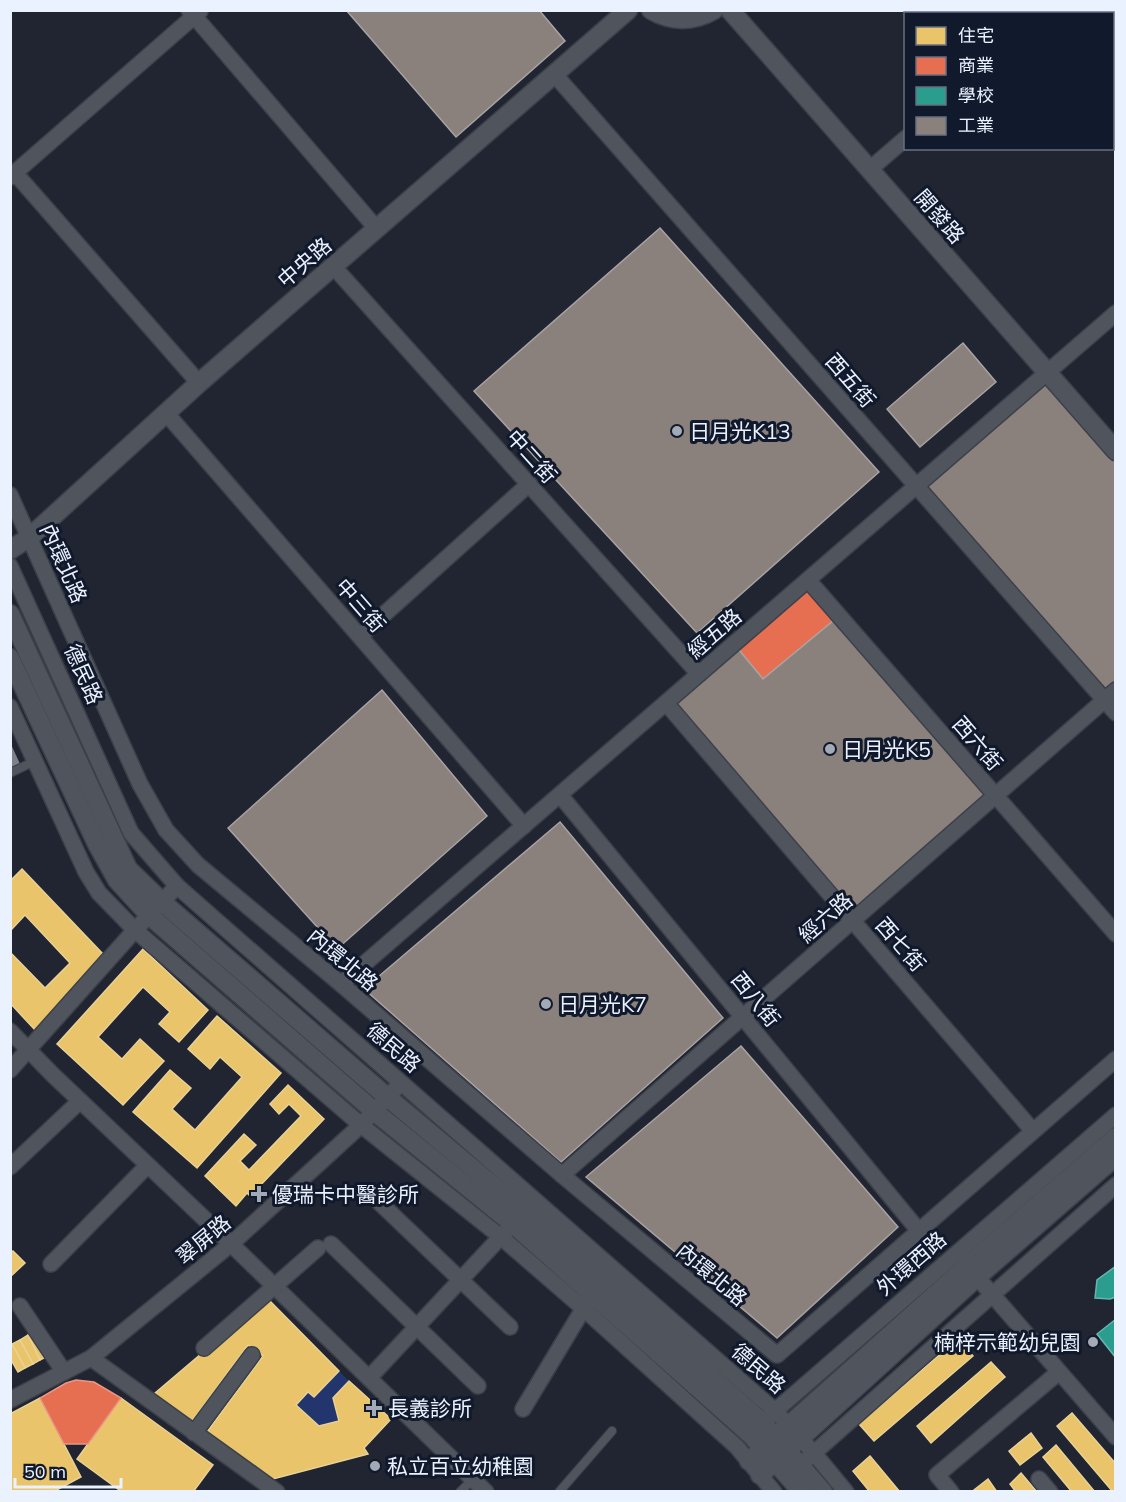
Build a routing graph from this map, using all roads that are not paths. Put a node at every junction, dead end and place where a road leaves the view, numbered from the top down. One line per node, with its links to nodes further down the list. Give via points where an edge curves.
1 (628, 10): 6 (street, 中央路)
2 (651, 10): 3 (street, via 670,19 686,20)
3 (714, 10)
4 (730, 10): 8 (street, 開發路)
5 (194, 12): 9 (street); 10 (street)
6 (555, 75): 10 (street, 中央路); 18 (street, 西五街)
7 (904, 140): 8 (street)
8 (869, 170): 13 (street, 開發路)
9 (13, 175): 14 (street)
10 (376, 228): 11 (street, 中央路)
11 (333, 266): 14 (street, 中央路); 17 (street, 中二街)
12 (1116, 313): 13 (street, 經五路)
13 (1047, 373): 16 (street, 開發路); 18 (street, 經五路)
14 (199, 383): 15 (street, 中央路)
15 (165, 413): 20 (street, 中央路); 25 (street, 中三街)
16 (1116, 451)
17 (529, 484): 25 (street); 27 (street, 中二街)
18 (916, 486): 23 (street, 經五路); 28 (street, 西五街)
19 (10, 495): 20 (street, 內環北路)
20 (30, 537): 21 (street, 中央路); 43 (street, 內環北路, via 140,784 166,830 198,865)
21 (10, 550)
22 (10, 566): 37 (street, 德民路, via 131,833)
23 (808, 580): 27 (street, 經五路); 35 (street, 西六街)
24 (10, 614): 38 (street, 德民路, via 128,869)
25 (360, 636): 36 (street, 中三街)
26 (10, 658): 39 (street, 德民路, via 117,880)
27 (699, 674): 29 (street, 經五路)
28 (1110, 695): 31 (street, 西五街); 35 (street, 經六路)
29 (666, 703): 34 (street, 經五路); 40 (street, 西七街)
30 (10, 707): 32 (street, 德民路)
31 (1116, 713)
32 (35, 761): 33 (lane); 41 (street, 德民路, via 86,872 99,893)
33 (10, 773)
34 (560, 795): 36 (street, 經五路); 44 (street, 西八街)
35 (995, 795): 40 (street, 經六路); 42 (street, 西六街)
36 (524, 826): 43 (street, 經五路)
37 (177, 886): 38 (street); 49 (street, 德民路)
38 (162, 902): 39 (street); 50 (street, 德民路)
39 (150, 915): 41 (street); 52 (street, 德民路)
40 (853, 920): 44 (street, 經六路); 55 (street, 西七街)
41 (135, 930): 46 (street); 54 (street, 德民路)
42 (1116, 934)
43 (341, 984): 60 (street, 內環北路)
44 (743, 1016): 60 (street, 經六路); 64 (street, 西八街)
45 (10, 1031): 46 (street)
46 (28, 1049): 48 (street); 51 (street)
47 (1116, 1059): 55 (street)
48 (10, 1070)
49 (401, 1083): 50 (street, 翠屏路); 63 (street, 德民路)
50 (387, 1097): 52 (street, 翠屏路); 63 (street, 德民路)
51 (80, 1101): 58 (street); 59 (street)
52 (374, 1111): 54 (street, 翠屏路); 63 (street, 德民路)
53 (1116, 1114): 67 (street, 外環西路)
54 (361, 1125): 63 (street, 德民路); 65 (street, 翠屏路)
55 (1033, 1131): 64 (street)
56 (1116, 1137): 67 (street, 外環西路)
57 (1116, 1156): 67 (street, 外環西路)
58 (147, 1166): 65 (street); 66 (street)
59 (10, 1167)
60 (562, 1175): 64 (street, 內環北路, via 777,1356)
61 (1116, 1185): 71 (street)
62 (380, 1203): 68 (street)
63 (518, 1218): 68 (street); 70 (street, 德民路); 70 (street, 德民路)
64 (920, 1231)
65 (231, 1244): 69 (street); 77 (street, 翠屏路)
66 (51, 1264)
67 (967, 1265): 71 (street); 87 (street, 外環西路)
68 (461, 1280): 73 (street); 74 (street)
69 (274, 1286): 73 (street, via 325,1246); 75 (street); 80 (street)
70 (598, 1288): 83 (street); 87 (street, 德民路); 87 (street, 德民路)
71 (991, 1293): 79 (street); 88 (street)
72 (20, 1306): 78 (street)
73 (417, 1327): 80 (street); 81 (street)
74 (510, 1327)
75 (204, 1348)
76 (252, 1355): 85 (street)
77 (91, 1358): 78 (street, 翠屏路); 85 (street)
78 (64, 1372): 82 (street, 翠屏路)
79 (1059, 1372): 86 (street); 99 (street, via 937,1475)
80 (369, 1378): 89 (street)
81 (478, 1386)
82 (10, 1400)
83 (523, 1409)
84 (612, 1431): 94 (lane)
85 (194, 1433): 91 (street)
86 (1116, 1437)
87 (768, 1442): 88 (street, 德民路); 88 (street, 德民路); 95 (street, 德民路)
88 (801, 1464): 95 (street); 96 (street, 德民路); 97 (street, 德民路); 98 (street, 德民路)
89 (472, 1479): 92 (lane); 93 (street)
90 (1039, 1479): 100 (street)
91 (276, 1491)
92 (460, 1491)
93 (486, 1491)
94 (559, 1491)
95 (774, 1491)
96 (802, 1491)
97 (823, 1491)
98 (846, 1491)
99 (951, 1491)
100 (1050, 1491)

